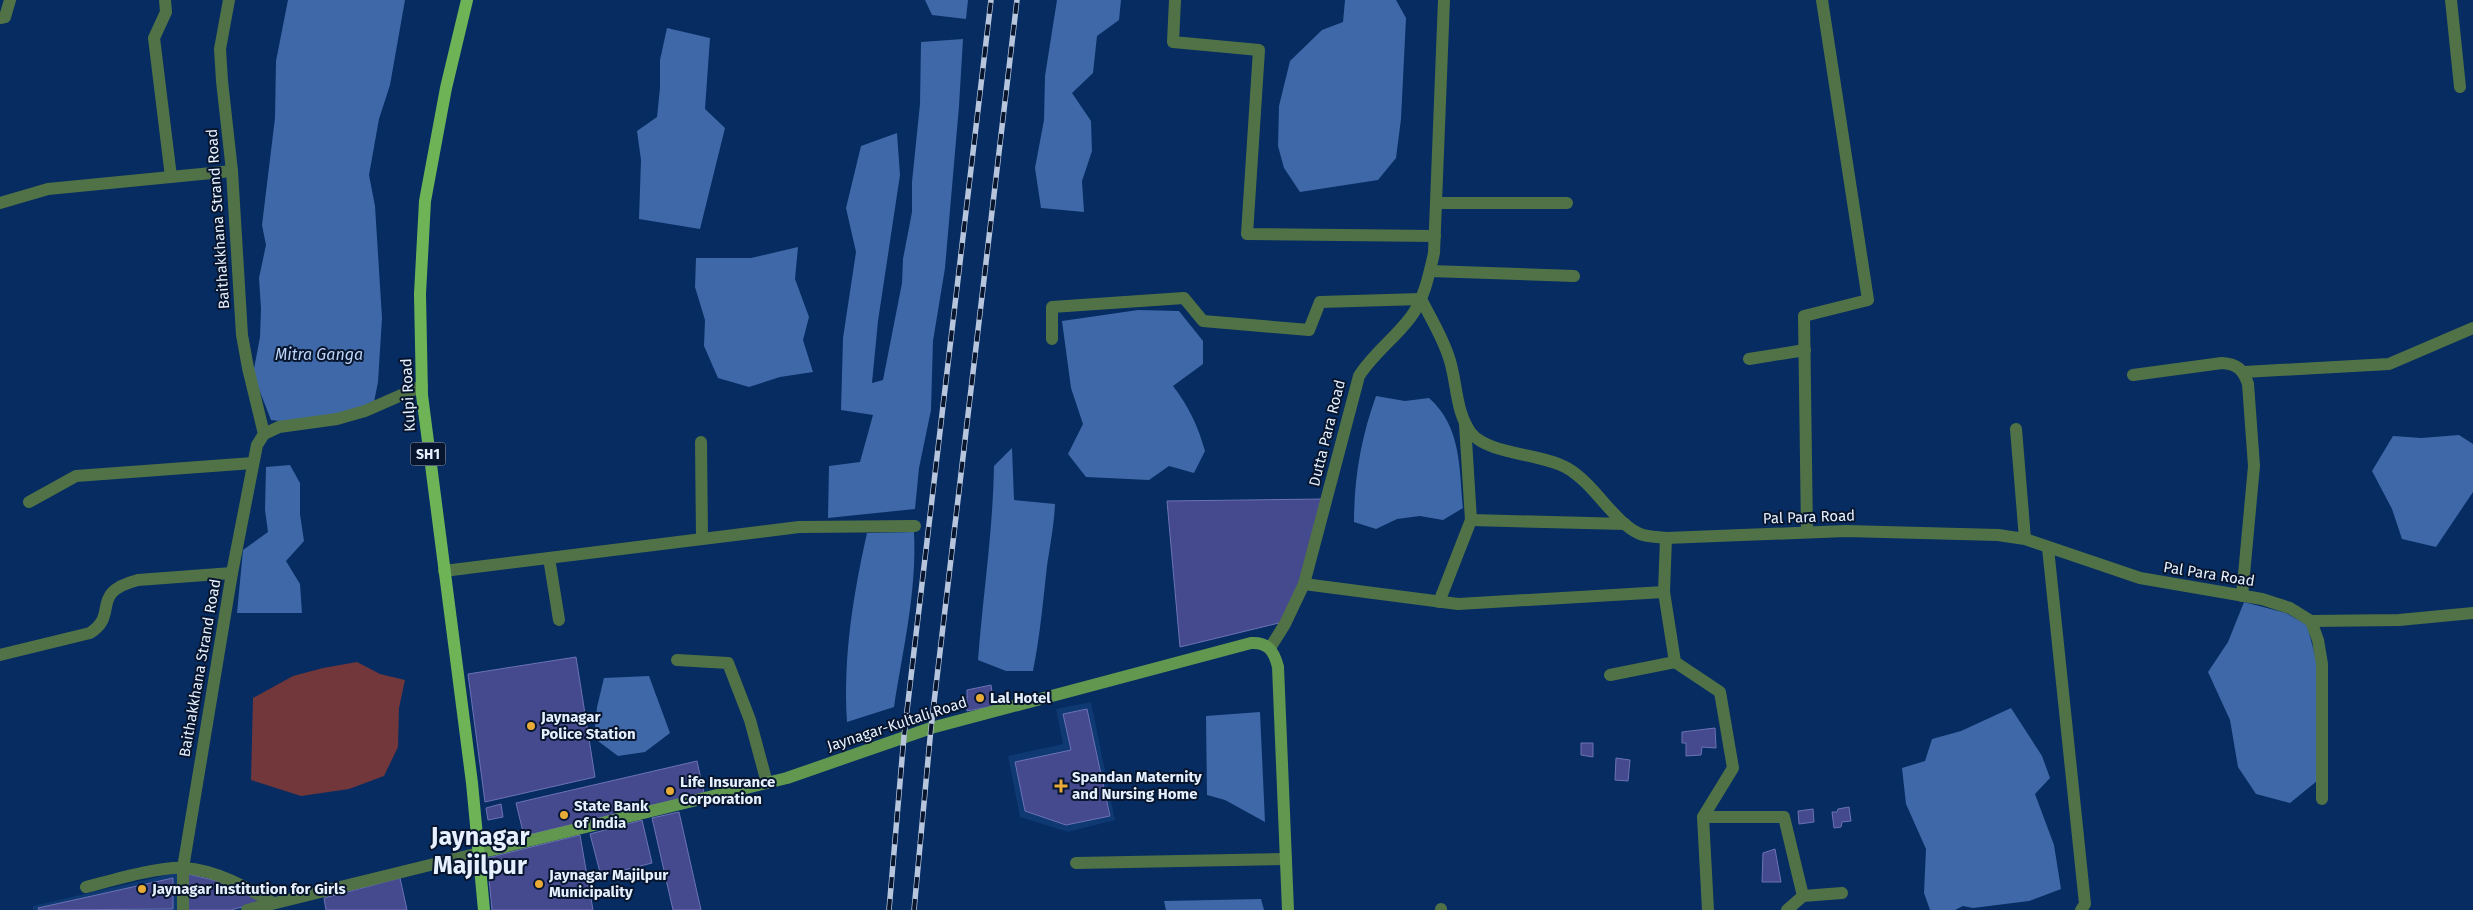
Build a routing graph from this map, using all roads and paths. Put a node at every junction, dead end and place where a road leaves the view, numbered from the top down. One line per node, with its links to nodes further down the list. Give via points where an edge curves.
1 (10, 0): 9 (street, via 5,17)
2 (165, 0): 12 (street, via 166,12 154,38)
3 (229, 0): 11 (street, Baithakkhana Strand Road, via 220,49)
4 (467, 0): 26 (main road, Kulpi Road / SH1, via 446,88 425,201 420,294)
5 (1175, 0): 16 (street, via 1173,42 1259,50 1247,234)
6 (1444, 0): 14 (street, Dutta Para Road)
7 (1822, 0): 22 (street, via 1868,300 1804,316)
8 (2451, 0): 10 (street)
9 (0, 18)
10 (2460, 87)
11 (232, 171): 12 (street); 29 (street, Baithakkhana Strand Road, via 242,335)
12 (171, 177): 13 (street, via 48,189)
13 (0, 203)
14 (1436, 203): 15 (street); 16 (street, Dutta Para Road)
15 (1567, 203)
16 (1435, 236): 17 (street, Dutta Para Road)
17 (1430, 270): 18 (street); 19 (street, Dutta Para Road)
18 (1574, 276)
19 (1420, 299): 21 (street, via 1320,302 1309,330 1203,321 1184,298 1052,307); 27 (street, via 1450,360); 44 (street, Dutta Para Road, via 1411,318 1368,361 1358,376)
20 (2473, 328): 24 (street, via 2389,364)
21 (1052, 339)
22 (1804, 350): 23 (street); 36 (street)
23 (1750, 359)
24 (2244, 372): 25 (street, via 2235,364 2222,363); 46 (street, via 2248,384 2254,466)
25 (2133, 375)
26 (422, 386): 29 (street, via 365,411 314,424 279,427); 42 (main road, Kulpi Road / SH1)
27 (1465, 424): 33 (street); 34 (street, Pal Para Road, via 1473,435 1487,444 1547,459 1567,468 1588,483)
28 (2016, 430): 39 (street)
29 (264, 434): 31 (street, Baithakkhana Strand Road, via 257,445)
30 (701, 442): 38 (street)
31 (253, 463): 32 (street, via 76,476); 43 (street, Baithakkhana Strand Road)
32 (29, 502)
33 (1471, 520): 34 (street); 47 (street)
34 (1625, 524): 37 (street, Pal Para Road, via 1641,534)
35 (915, 526): 38 (street, via 799,527)
36 (1807, 532): 37 (street, Pal Para Road); 39 (street, Pal Para Road, via 1998,534)
37 (1666, 538): 45 (street)
38 (702, 539): 41 (street)
39 (2025, 539): 40 (street, Pal Para Road)
40 (2048, 548): 46 (street, Pal Para Road, via 2140,578); 73 (street, via 2085,904)
41 (549, 558): 42 (street); 49 (street)
42 (444, 571): 59 (main road, Kulpi Road / SH1)
43 (232, 574): 52 (street, via 138,580 125,584 114,590 106,601 106,615 100,627 90,634); 62 (street, Baithakkhana Strand Road)
44 (1304, 584): 47 (street); 51 (street, Dutta Para Road)
45 (1664, 592): 47 (street, via 1458,604); 54 (street)
46 (2242, 596): 50 (street, Pal Para Road, via 2290,608)
47 (1438, 602)
48 (2473, 613): 50 (street, via 2389,620)
49 (559, 620)
50 (2311, 621): 57 (street, via 2322,664)
51 (1270, 648): 56 (main road, Jaynagar-Kultali Road, via 1261,642 1251,643 931,728); 60 (main road, via 1278,667)
52 (0, 655)
53 (677, 660): 56 (street, via 728,663 750,720)
54 (1674, 662): 55 (street); 58 (street, via 1720,692 1733,768)
55 (1610, 675)
56 (767, 783): 59 (main road, Jaynagar-Kultali Road)
57 (2322, 800)
58 (1703, 817): 65 (street, via 1784,817); 71 (street)
59 (479, 853): 66 (street); 69 (main road, Kulpi Road / SH1)
60 (1286, 859): 61 (street); 70 (main road)
61 (1076, 863)
62 (183, 868): 63 (street); 66 (street, via 245,886); 67 (street, Baithakkhana Strand Road)
63 (86, 887)
64 (1842, 893): 65 (street)
65 (1803, 896): 72 (street)
66 (273, 903): 68 (street)
67 (183, 910)
68 (247, 910)
69 (484, 910)
70 (1288, 910)
71 (1708, 910)
72 (1787, 910)
73 (2081, 910)

